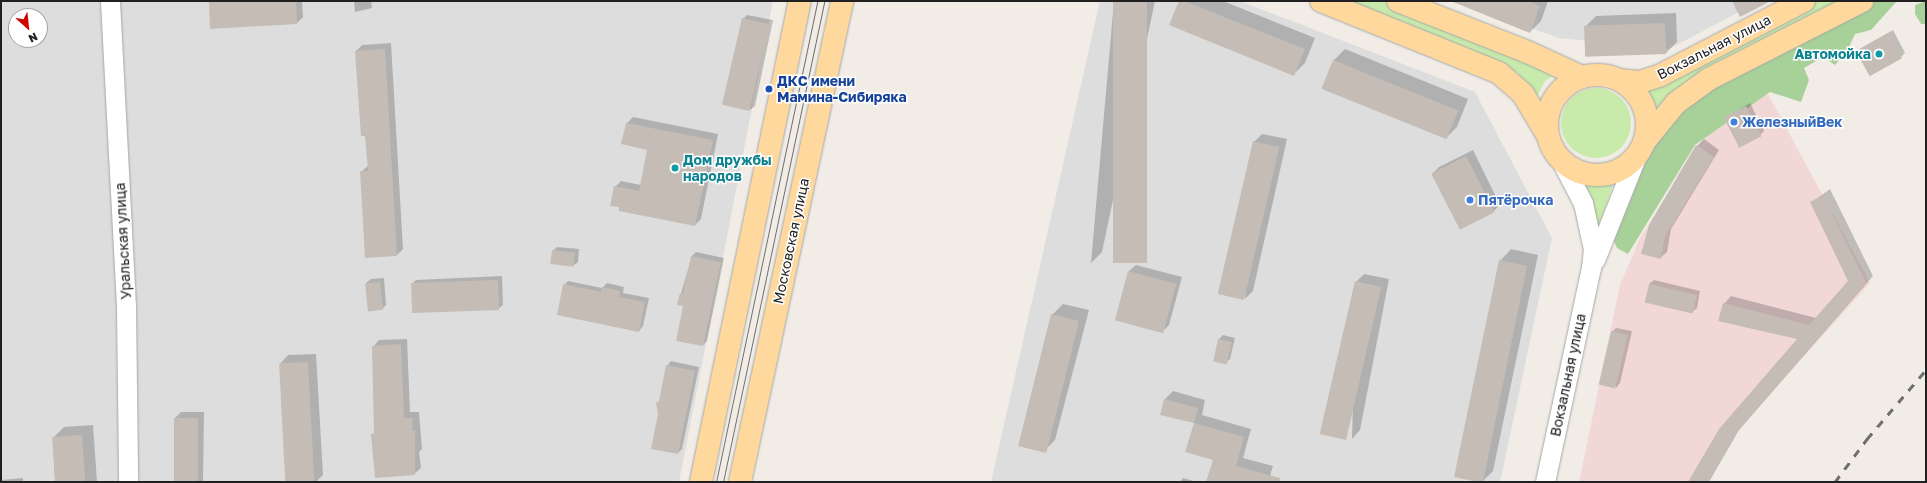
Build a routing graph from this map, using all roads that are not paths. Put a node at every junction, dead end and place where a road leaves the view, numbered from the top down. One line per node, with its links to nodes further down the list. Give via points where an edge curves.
1 (110, 1): 14 (street, Уральская улица, via 126,307)
2 (800, 1): 15 (main road)
3 (842, 1): 16 (main road, Московская улица)
4 (1321, 1): 10 (main road, via 1499,73 1523,94)
5 (1398, 1): 8 (main road, via 1530,53)
6 (1804, 1): 9 (main road, Вокзальная улица, via 1661,75 1640,82)
7 (1862, 1): 11 (main road, Вокзальная улица, via 1709,79 1676,103)
8 (1582, 77): 9 (main road, via 1599,75); 10 (main road, via 1558,93 1550,107)
9 (1620, 80): 11 (main road, via 1636,94 1646,114 1647,128)
10 (1548, 137): 12 (main road)
11 (1640, 148): 12 (main road, via 1626,165 1614,172 1599,175 1571,168); 13 (street, Вокзальная улица)
12 (1560, 159): 13 (street, Вокзальная улица, via 1587,214 1593,250)
13 (1591, 268): 17 (street, Вокзальная улица)
14 (128, 482)
15 (701, 482)
16 (740, 482)
17 (1545, 482)

